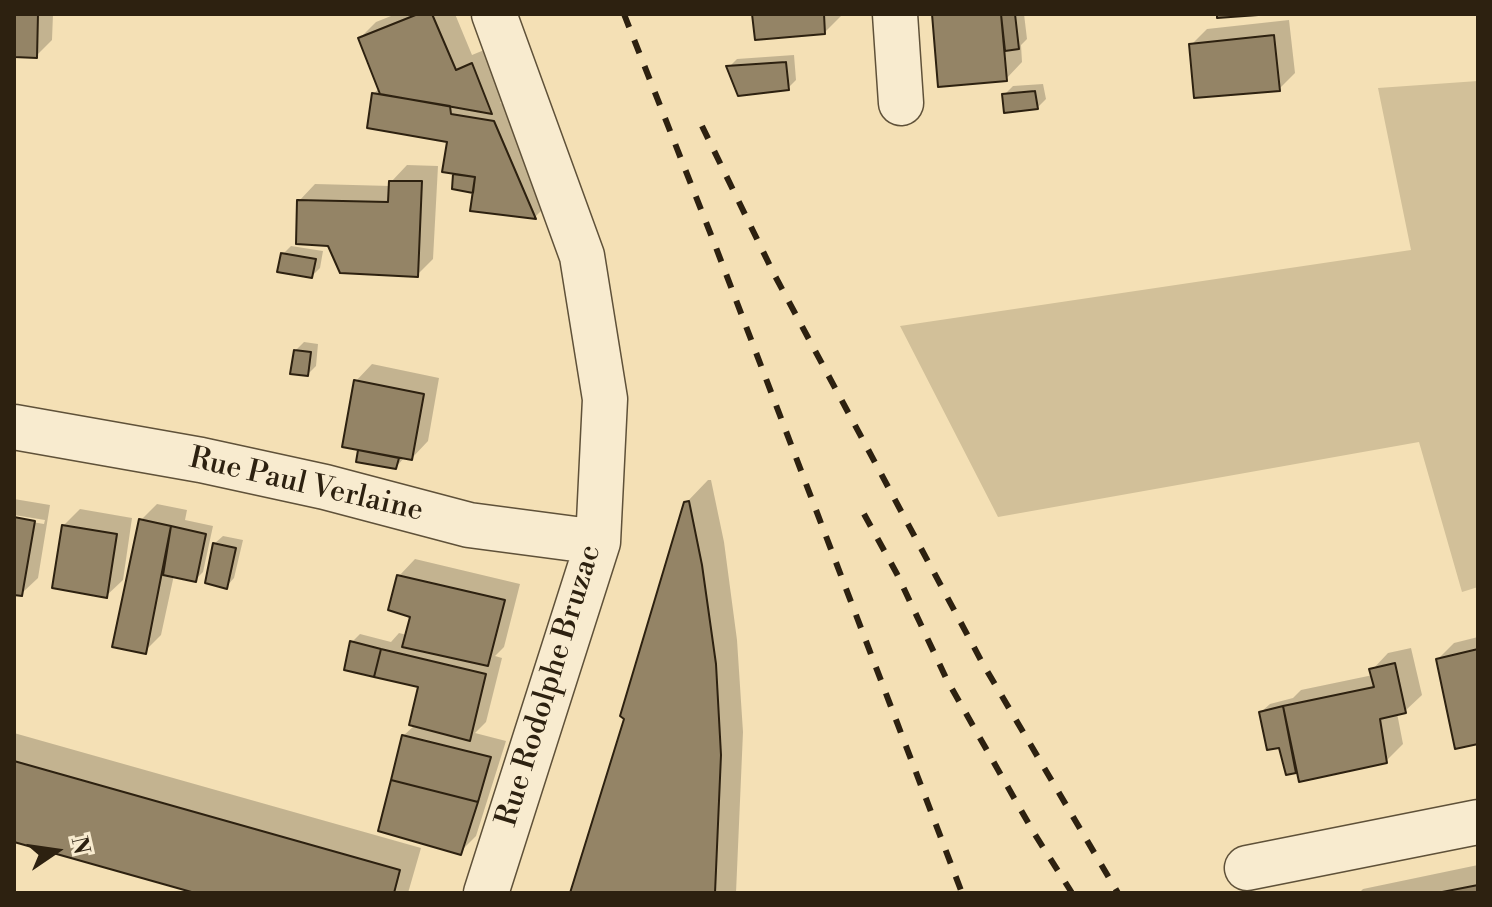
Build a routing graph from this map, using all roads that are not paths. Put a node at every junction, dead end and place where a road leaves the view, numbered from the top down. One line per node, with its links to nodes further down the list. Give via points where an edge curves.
1 (494, 14): 5 (street, Rue Rodolphe Bruzac, via 582,256 605,399)
2 (895, 14): 3 (street)
3 (901, 103)
4 (14, 427): 5 (street, Rue Paul Verlaine, via 310,483 469,525)
5 (598, 542): 8 (street, Rue Rodolphe Bruzac)
6 (1478, 822): 7 (street)
7 (1247, 868)
8 (486, 893)

